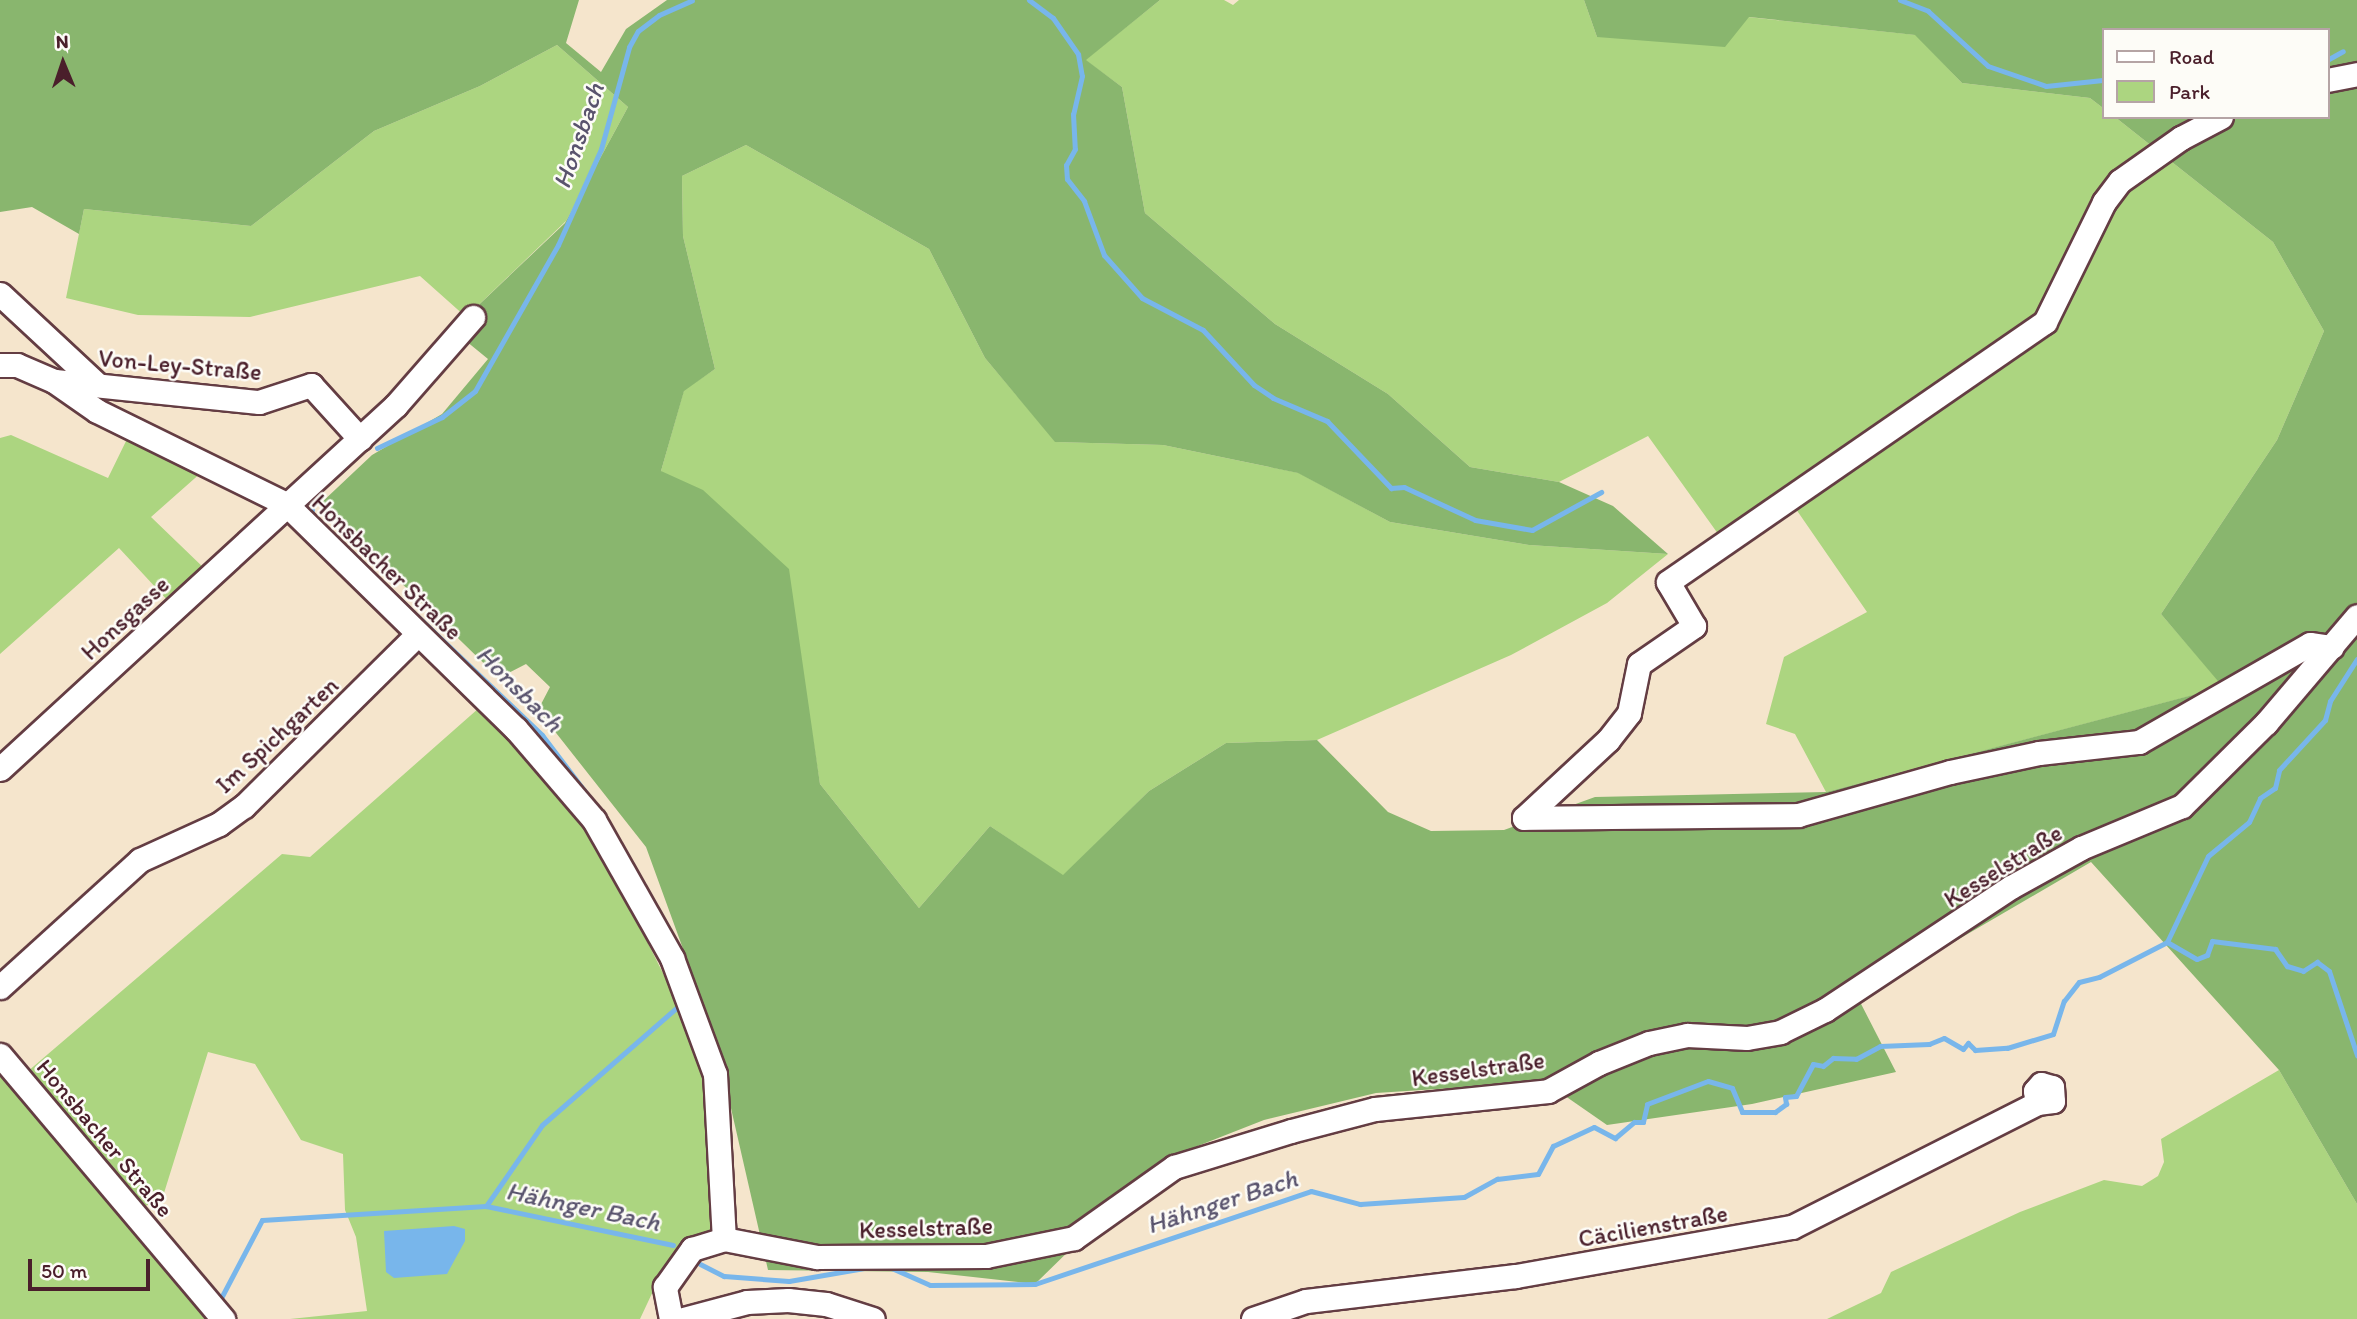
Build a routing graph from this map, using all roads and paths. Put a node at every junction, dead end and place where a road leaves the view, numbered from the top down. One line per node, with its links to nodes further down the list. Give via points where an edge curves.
1 (2357, 75): 2 (street)
2 (2329, 80)
3 (2217, 119): 13 (street, via 2120,181 2104,202 2045,322 1668,582 1694,626 1639,664 1629,713 1524,818 1798,815 1950,772 2039,753 2139,742 2310,645)
4 (0, 294): 8 (street)
5 (473, 317): 9 (street)
6 (6, 361): 7 (street, Honsbacher Straße)
7 (54, 381): 8 (street, Von-Ley-Straße); 10 (street, Honsbacher Straße, via 97,411)
8 (97, 384): 9 (street, Von-Ley-Straße, via 259,402 311,385)
9 (360, 439): 10 (street)
10 (286, 505): 12 (street, Honsbacher Straße, via 365,578); 14 (street, Honsgasse)
11 (2357, 616): 13 (street, Kesselstraße)
12 (417, 635): 15 (street, Im Spichgarten, via 244,806 219,824 140,860); 18 (street, Honsbacher Straße, via 516,729 594,820 672,958 715,1074)
13 (2332, 647): 18 (street, Kesselstraße, via 2266,723 2182,806 2081,848 2011,887 1825,1010 1780,1032 1747,1038 1687,1035 1648,1043 1548,1091 1375,1109 1291,1131 1174,1167 1074,1238 986,1256 817,1257)
14 (0, 769)
15 (0, 987)
16 (0, 1055): 19 (street, Honsbacher Straße)
17 (2037, 1103): 23 (street, Cäcilienstraße, via 1792,1227 1516,1276 1306,1301)
18 (724, 1239): 20 (street, Kesselstraße, via 692,1249 665,1287)
19 (223, 1319)
20 (671, 1319)
21 (683, 1319): 22 (street, via 747,1302 788,1300 826,1304)
22 (873, 1319)
23 (1253, 1319)

